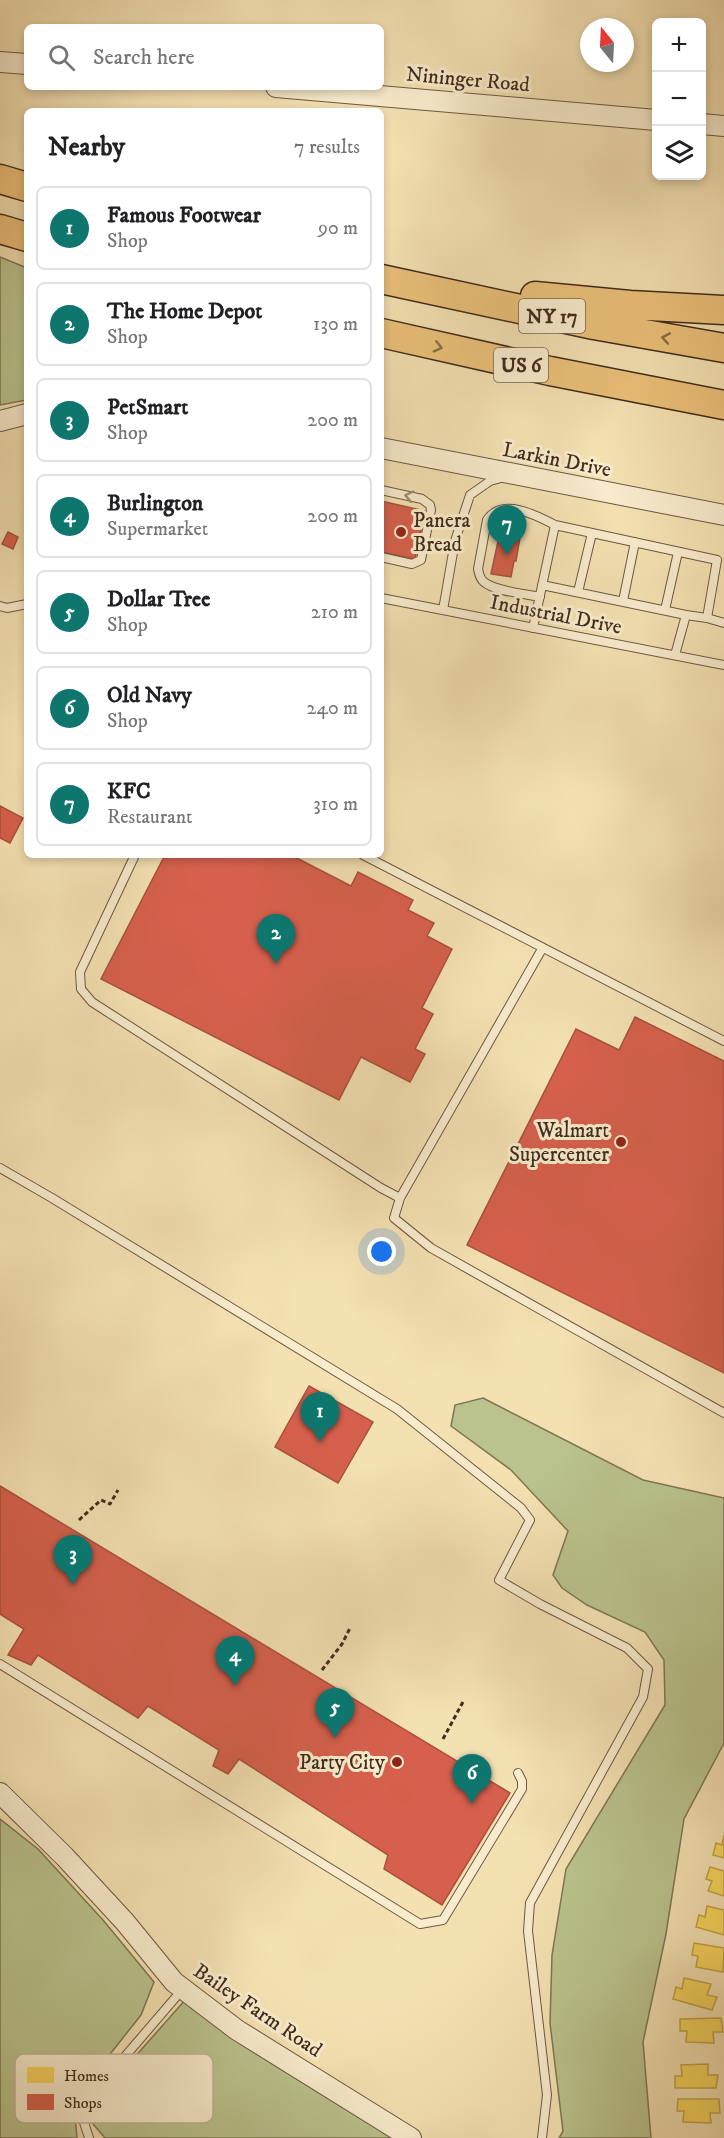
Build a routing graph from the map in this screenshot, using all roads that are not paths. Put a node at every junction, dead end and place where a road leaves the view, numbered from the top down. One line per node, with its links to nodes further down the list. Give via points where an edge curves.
1 (0, 62): 2 (street)
2 (24, 64)
3 (311, 90): 4 (street, Nininger Road)
4 (652, 120)
5 (706, 124): 6 (street)
6 (724, 126)
7 (0, 179): 8 (highway)
8 (24, 186)
9 (0, 229): 10 (highway)
10 (24, 236)
11 (384, 275): 13 (highway, via 564,299)
12 (384, 280): 15 (highway, NY 17, one-way to 12)
13 (724, 310)
14 (384, 334): 16 (highway, US 6, one-way to 16)
15 (724, 348)
16 (724, 405)
17 (24, 415): 18 (street)
18 (0, 421)
19 (384, 449): 20 (street, Larkin Drive)
20 (515, 475): 22 (street, Larkin Drive); 35 (lane, via 490,480 470,495 455,541)
21 (384, 491): 27 (lane, one-way to 21, via 412,564 421,560 431,510 422,499)
22 (724, 515)
23 (555, 525): 24 (lane); 28 (lane); 30 (lane, via 504,508 487,520 479,576 492,586)
24 (592, 533): 25 (lane); 29 (lane)
25 (635, 542): 26 (lane); 32 (lane)
26 (678, 552): 36 (lane); 38 (lane, via 717,560)
27 (384, 558)
28 (542, 585): 29 (lane); 30 (lane)
29 (578, 592): 32 (lane)
30 (540, 597): 40 (lane)
31 (384, 599): 35 (lane, Industrial Drive)
32 (622, 601): 36 (lane)
33 (24, 605): 34 (lane)
34 (0, 606)
35 (443, 610): 40 (lane, Industrial Drive)
36 (665, 610): 37 (lane)
37 (686, 615): 38 (lane); 41 (lane)
38 (707, 618): 39 (lane)
39 (724, 623)
40 (533, 628): 41 (lane, Industrial Drive)
41 (675, 655): 42 (lane, Industrial Drive)
42 (724, 664)
43 (134, 858): 48 (lane, via 80,972 81,989 92,1002)
44 (369, 858): 45 (lane)
45 (542, 949): 46 (lane); 48 (lane)
46 (724, 1041)
47 (0, 1168): 58 (lane, via 397,1409 521,1508 530,1520 499,1580 627,1648 648,1669 643,1697 530,1903 528,1931 547,2095)
48 (400, 1198): 49 (lane, via 393,1218 431,1248)
49 (724, 1413)
50 (0, 1664): 51 (lane, via 420,1924 443,1920 522,1789)
51 (518, 1773)
52 (0, 1793): 53 (street, Bailey Farm Road, via 65,1857)
53 (183, 1989): 54 (lane); 57 (street, Bailey Farm Road, via 237,2030)
54 (127, 2054)
55 (84, 2123): 56 (lane)
56 (89, 2138)
57 (411, 2138)
58 (542, 2138)

